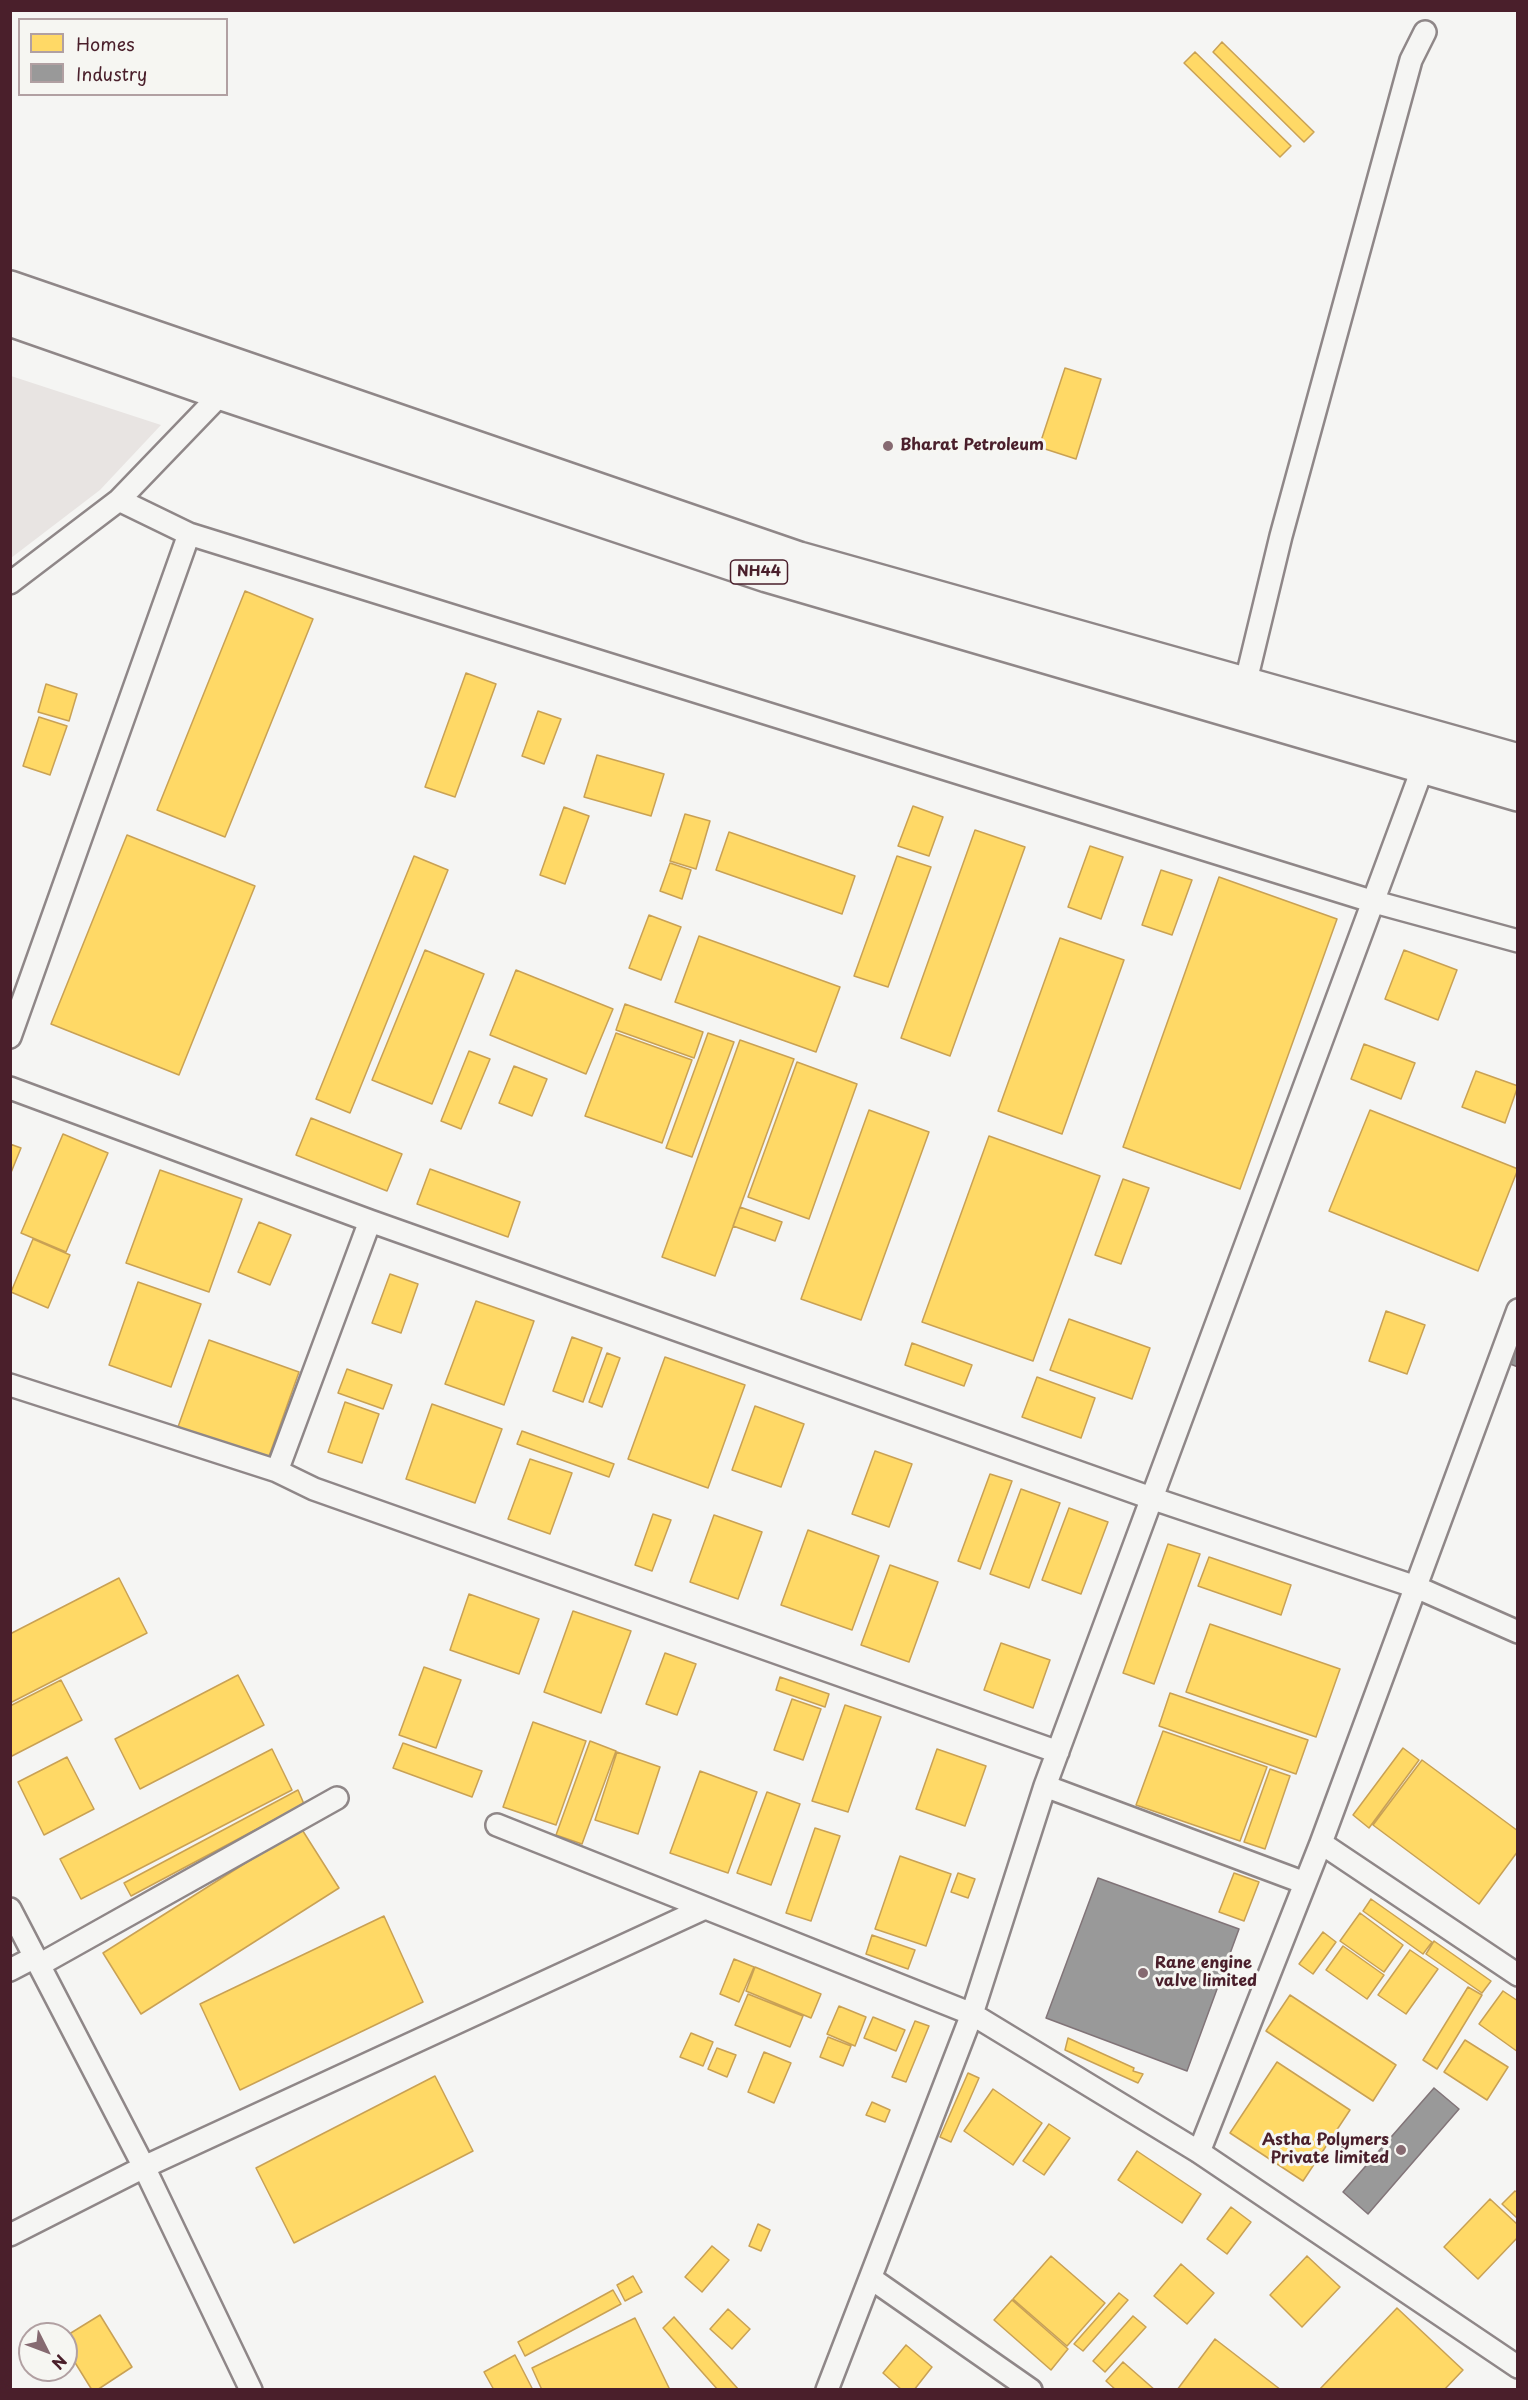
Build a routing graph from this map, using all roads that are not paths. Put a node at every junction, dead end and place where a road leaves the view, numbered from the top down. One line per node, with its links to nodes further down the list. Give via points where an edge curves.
1 (1425, 32): 8 (street, via 1411,60 1281,536)
2 (10, 288): 8 (highway, NH44, via 799,559)
3 (10, 319): 4 (highway, NH44)
4 (222, 393): 5 (street); 10 (highway, NH44, via 767,575)
5 (119, 500): 6 (street); 7 (street)
6 (189, 534): 12 (street); 14 (street)
7 (10, 583)
8 (1245, 686): 9 (highway, NH44)
9 (1518, 762)
10 (1423, 767): 11 (highway, NH44); 12 (street)
11 (1518, 794)
12 (1371, 901): 13 (street); 20 (street)
13 (1518, 940)
14 (10, 1037)
15 (10, 1088): 16 (street)
16 (370, 1221): 19 (street); 20 (street)
17 (1518, 1310): 21 (street)
18 (10, 1385): 19 (street)
19 (277, 1471): 23 (street, via 314,1489)
20 (1151, 1498): 21 (street); 23 (street)
21 (1416, 1587): 22 (street); 27 (street)
22 (1518, 1632)
23 (1058, 1752): 24 (street)
24 (1045, 1786): 28 (street); 34 (street)
25 (337, 1798): 31 (street)
26 (497, 1825): 29 (street)
27 (1321, 1843): 28 (street); 33 (street)
28 (1305, 1883): 35 (street)
29 (705, 1908): 34 (street); 36 (street)
30 (10, 1909): 31 (street)
31 (37, 1961): 32 (street); 36 (street)
32 (10, 1970)
33 (1518, 1975)
34 (972, 2014): 35 (street); 38 (street)
35 (1198, 2152): 39 (street)
36 (144, 2167): 37 (street); 40 (street)
37 (10, 2235)
38 (872, 2279): 41 (street); 42 (street)
39 (1518, 2367)
40 (251, 2390)
41 (827, 2390)
42 (1031, 2390)

